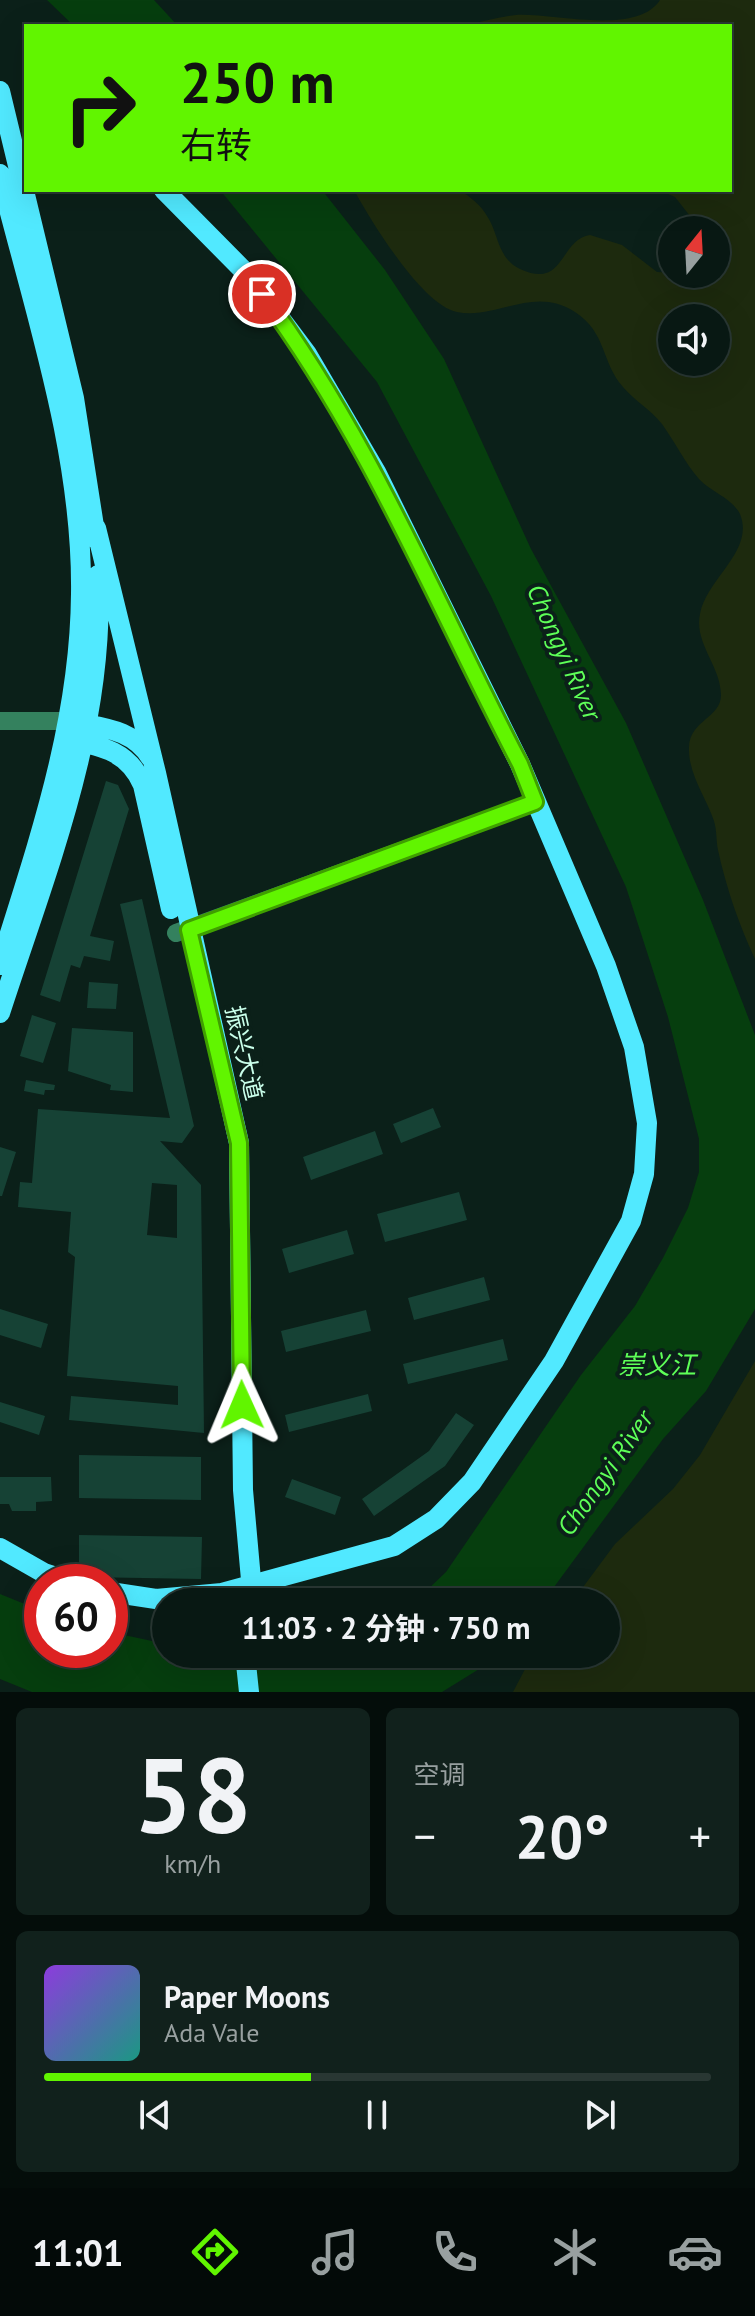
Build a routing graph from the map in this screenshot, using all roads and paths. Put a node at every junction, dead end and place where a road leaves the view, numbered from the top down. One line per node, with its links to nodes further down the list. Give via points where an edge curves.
1 (0, 91): 2 (main road)
2 (12, 129): 4 (main road)
3 (0, 174): 9 (main road, via 58,403 79,530)
4 (24, 181)
5 (27, 192): 7 (main road, via 74,398)
6 (166, 192): 11 (main road, via 247,274 307,354 376,472)
7 (96, 528): 9 (main road, via 99,595); 10 (main road, 振兴大道)
8 (0, 721): 9 (street)
9 (76, 732): 10 (main road, via 119,753); 13 (main road); 14 (main road, via 66,806)
10 (149, 779): 12 (main road, 振兴大道)
11 (535, 802): 12 (street); 18 (main road, via 606,966 634,1047 647,1123 644,1174 631,1221 554,1361 472,1482 436,1519 394,1546)
12 (183, 931): 17 (main road, 振兴大道, via 239,1143)
13 (0, 965)
14 (0, 1013)
15 (0, 1548): 16 (main road)
16 (28, 1564)
17 (245, 1588)
18 (263, 1588)
19 (128, 1595): 20 (main road)
20 (152, 1598)
21 (246, 1668): 23 (main road)
22 (260, 1668): 24 (main road)
23 (249, 1692)
24 (262, 1692)

